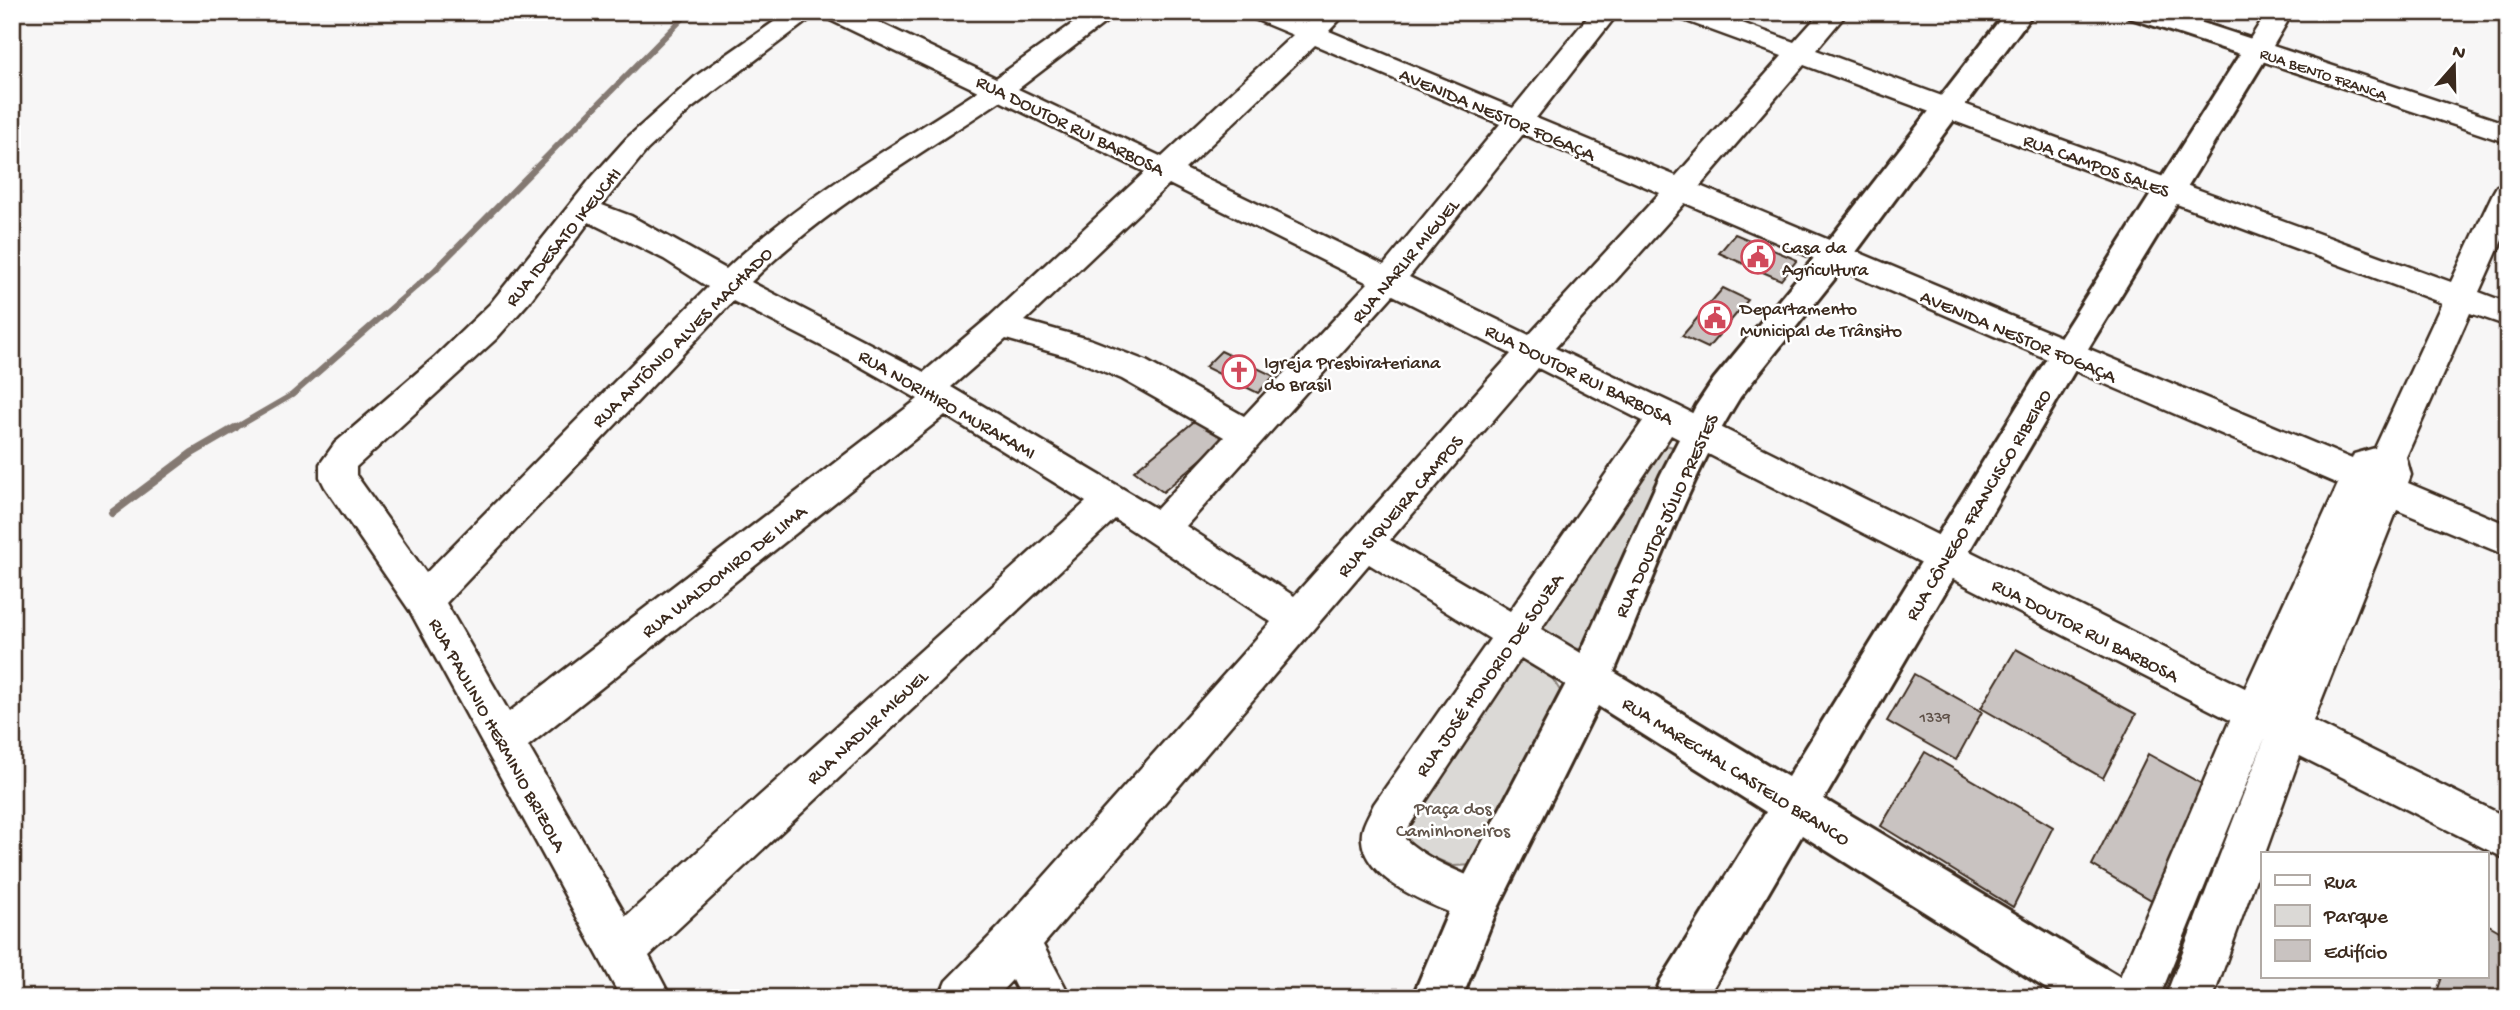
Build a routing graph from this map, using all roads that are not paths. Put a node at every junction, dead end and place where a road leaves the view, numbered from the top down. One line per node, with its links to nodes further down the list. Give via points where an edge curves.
1 (806, 12): 22 (street, RUA IDESATO IKEUCHI, via 761,40 662,122 618,165)
2 (835, 12): 14 (street, RUA DOUTOR RUI BARBOSA)
3 (1106, 12): 14 (street, RUA ANTÔNIO ALVES MACHADO)
4 (1261, 12): 11 (street, AVENIDA NESTOR FOGAÇA)
5 (1606, 12): 16 (street, RUA NARLIR MIGUEL)
6 (1687, 12): 13 (street, RUA CAMPOS SALES)
7 (1835, 12): 13 (street, RUA SIQUEIRA CAMPOS)
8 (2020, 12): 15 (main road, RUA DOUTOR JÚLIO PRESTES)
9 (2140, 12): 12 (main road, RUA BENTO FRANCA)
10 (2280, 12): 12 (street, RUA CÔNEGO FRANCISCO RIBEIRO)
11 (1314, 21): 16 (street, AVENIDA NESTOR FOGAÇA); 18 (street, RUA WALDOMIRO DE LIMA)
12 (2257, 50): 17 (street, RUA BENTO FRANCA); 20 (main road, RUA CÔNEGO FRANCISCO RIBEIRO)
13 (1800, 53): 15 (street, RUA CAMPOS SALES); 19 (street, RUA SIQUEIRA CAMPOS)
14 (998, 90): 18 (street, RUA DOUTOR RUI BARBOSA); 25 (street, RUA ANTÔNIO ALVES MACHADO, via 816,210 772,243)
15 (1945, 108): 20 (street, RUA CAMPOS SALES); 23 (main road, RUA DOUTOR JÚLIO PRESTES)
16 (1523, 117): 19 (street, AVENIDA NESTOR FOGAÇA); 24 (street, RUA NARLIR MIGUEL)
17 (2508, 134)
18 (1165, 169): 24 (street, RUA DOUTOR RUI BARBOSA); 28 (street, RUA WALDOMIRO DE LIMA)
19 (1684, 185): 23 (street, AVENIDA NESTOR FOGAÇA); 30 (street, RUA SIQUEIRA CAMPOS)
20 (2170, 190): 26 (street, RUA CAMPOS SALES); 29 (main road, RUA CÔNEGO FRANCISCO RIBEIRO)
21 (2508, 192): 26 (street)
22 (585, 209): 25 (street, RUA NORIHIRO MURAKAMI, via 642,234); 35 (street, RUA IDESATO IKEUCHI, via 466,349 348,452 338,464)
23 (1839, 250): 29 (street, AVENIDA NESTOR FOGAÇA); 32 (main road, RUA DOUTOR JÚLIO PRESTES, via 1727,388)
24 (1390, 279): 30 (street, RUA DOUTOR RUI BARBOSA); 33 (street, RUA NARLIR MIGUEL)
25 (729, 285): 31 (street, RUA NORIHIRO MURAKAMI); 42 (street, RUA ANTÔNIO ALVES MACHADO)
26 (2460, 298): 27 (street, RUA CAMPOS SALES); 34 (street)
27 (2508, 315)
28 (1000, 326): 31 (street, RUA WALDOMIRO DE LIMA); 33 (street, via 1080,348 1135,370)
29 (2071, 348): 34 (street, AVENIDA NESTOR FOGAÇA); 41 (main road, RUA CÔNEGO FRANCISCO RIBEIRO)
30 (1533, 351): 32 (street, RUA DOUTOR RUI BARBOSA); 40 (street, RUA SIQUEIRA CAMPOS)
31 (935, 393): 36 (street, RUA NORIHIRO MURAKAMI); 47 (street, RUA WALDOMIRO DE LIMA)
32 (1683, 424): 41 (street, RUA DOUTOR RUI BARBOSA); 44 (street, RUA JOSÉ HONORIO DE SOUZA); 45 (main road, RUA DOUTOR JÚLIO PRESTES)
33 (1249, 435): 38 (street, RUA NARLIR MIGUEL)
34 (2379, 473): 37 (street, AVENIDA NESTOR FOGAÇA); 39 (street, AVENIDA NESTOR FOGAÇA); 46 (street)
35 (338, 477): 42 (street, RUA PAULINIO HERMINIO BRIZOLA)
36 (1111, 500): 38 (street, RUA NORIHIRO MURAKAMI); 54 (street, RUA NADLIR MIGUEL)
37 (2508, 523)
38 (1161, 529): 43 (street, RUA NORIHIRO MURAKAMI)
39 (2508, 541)
40 (1365, 543): 43 (street, RUA SIQUEIRA CAMPOS); 44 (street, RUA MARECHAL CASTELO BRANCO)
41 (1946, 559): 46 (street, RUA DOUTOR RUI BARBOSA); 49 (main road, RUA CÔNEGO FRANCISCO RIBEIRO)
42 (424, 600): 47 (street, RUA PAULINIO HERMINIO BRIZOLA)
43 (1299, 620): 53 (street, RUA SIQUEIRA CAMPOS)
44 (1516, 634): 45 (street, RUA MARECHAL CASTELO BRANCO); 52 (street, RUA JOSÉ HONORIO DE SOUZA, via 1383,832 1384,847 1397,863)
45 (1590, 679): 49 (main road, RUA MARECHAL CASTELO BRANCO); 52 (main road, RUA DOUTOR JÚLIO PRESTES)
46 (2271, 722): 48 (street); 50 (street); 51 (street, RUA DOUTOR RUI BARBOSA)
47 (502, 742): 54 (street, RUA PAULINIO HERMINIO BRIZOLA)
48 (2219, 797): 50 (street); 61 (street)
49 (1793, 805): 59 (main road, RUA CÔNEGO FRANCISCO RIBEIRO); 60 (main road, RUA MARECHAL CASTELO BRANCO)
50 (2256, 819): 62 (street)
51 (2508, 840)
52 (1477, 901): 58 (main road, RUA DOUTOR JÚLIO PRESTES)
53 (1016, 942): 56 (street, RUA SIQUEIRA CAMPOS); 57 (street)
54 (621, 951): 55 (street, RUA PAULINIO HERMINIO BRIZOLA)
55 (647, 998)
56 (963, 998)
57 (1047, 998)
58 (1437, 998)
59 (1679, 998)
60 (2107, 998)
61 (2136, 998)
62 (2189, 998)

